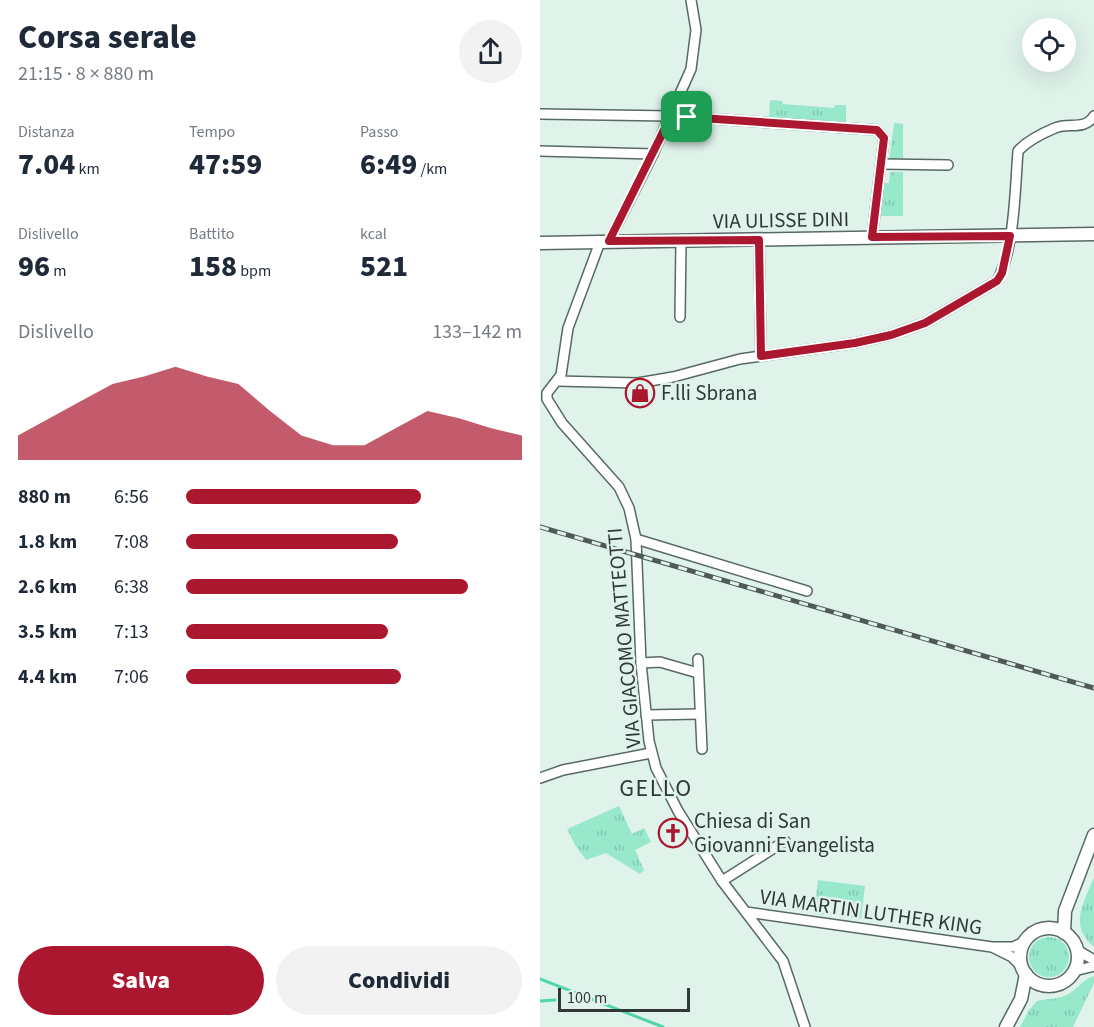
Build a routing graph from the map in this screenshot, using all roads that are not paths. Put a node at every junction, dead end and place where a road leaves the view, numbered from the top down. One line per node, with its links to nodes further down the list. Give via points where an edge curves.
1 (691, 0): 3 (street, VIA GIACOMO MATTEOTTI, via 696,30 691,69)
2 (540, 114): 3 (street)
3 (671, 116): 6 (street, VIA GIACOMO MATTEOTTI); 7 (street, via 877,130 884,138)
4 (1094, 116): 10 (street, via 1084,125 1057,127 1018,151)
5 (540, 152): 6 (street)
6 (653, 154): 14 (street, VIA GIACOMO MATTEOTTI)
7 (882, 164): 8 (street); 11 (street)
8 (948, 165)
9 (1094, 234): 10 (street, VIA ULISSE DINI)
10 (1010, 236): 11 (street, VIA ULISSE DINI); 17 (street, via 997,281 925,323 855,343)
11 (872, 237): 12 (street, VIA ULISSE DINI)
12 (759, 240): 13 (street, VIA ULISSE DINI); 17 (street)
13 (681, 241): 14 (street, VIA ULISSE DINI); 16 (street)
14 (604, 242): 15 (street, VIA ULISSE DINI); 18 (street, VIA GIACOMO MATTEOTTI, via 568,328)
15 (540, 243)
16 (680, 317)
17 (761, 356): 18 (street, via 638,383)
18 (557, 381): 19 (street, VIA GIACOMO MATTEOTTI)
19 (544, 391): 20 (street, VIA GIACOMO MATTEOTTI, via 562,423 619,488 627,501)
20 (636, 539): 21 (street); 23 (street, VIA GIACOMO MATTEOTTI)
21 (807, 591)
22 (698, 659): 24 (street)
23 (641, 663): 24 (street, via 660,662); 26 (street, VIA GIACOMO MATTEOTTI)
24 (698, 673): 25 (street)
25 (700, 714): 26 (street); 27 (street)
26 (646, 715): 28 (street, VIA GIACOMO MATTEOTTI)
27 (702, 749)
28 (651, 753): 29 (street); 32 (street, VIA GIACOMO MATTEOTTI, via 667,791)
29 (540, 778)
30 (1094, 835): 33 (street)
31 (785, 841): 32 (street)
32 (722, 881): 34 (street, VIA GIACOMO MATTEOTTI)
33 (1065, 911): 35 (street); 36 (street)
34 (746, 912): 38 (street, VIA MARTIN LUTHER KING); 46 (street, VIA GIACOMO MATTEOTTI, via 783,961)
35 (1048, 928): 36 (street); 37 (street, via 1034,932)
36 (1064, 933): 39 (street)
37 (1024, 942): 38 (street, via 1013,947); 42 (street, via 1020,954)
38 (992, 947): 42 (street, via 1012,957)
39 (1077, 950): 40 (street); 43 (street)
40 (1094, 960)
41 (1094, 966): 43 (street)
42 (1023, 970): 44 (street, via 1030,980); 45 (street)
43 (1074, 971): 44 (street, via 1061,983)
44 (1043, 985): 45 (street)
45 (1021, 999): 47 (street)
46 (805, 1027)
47 (1006, 1027)

